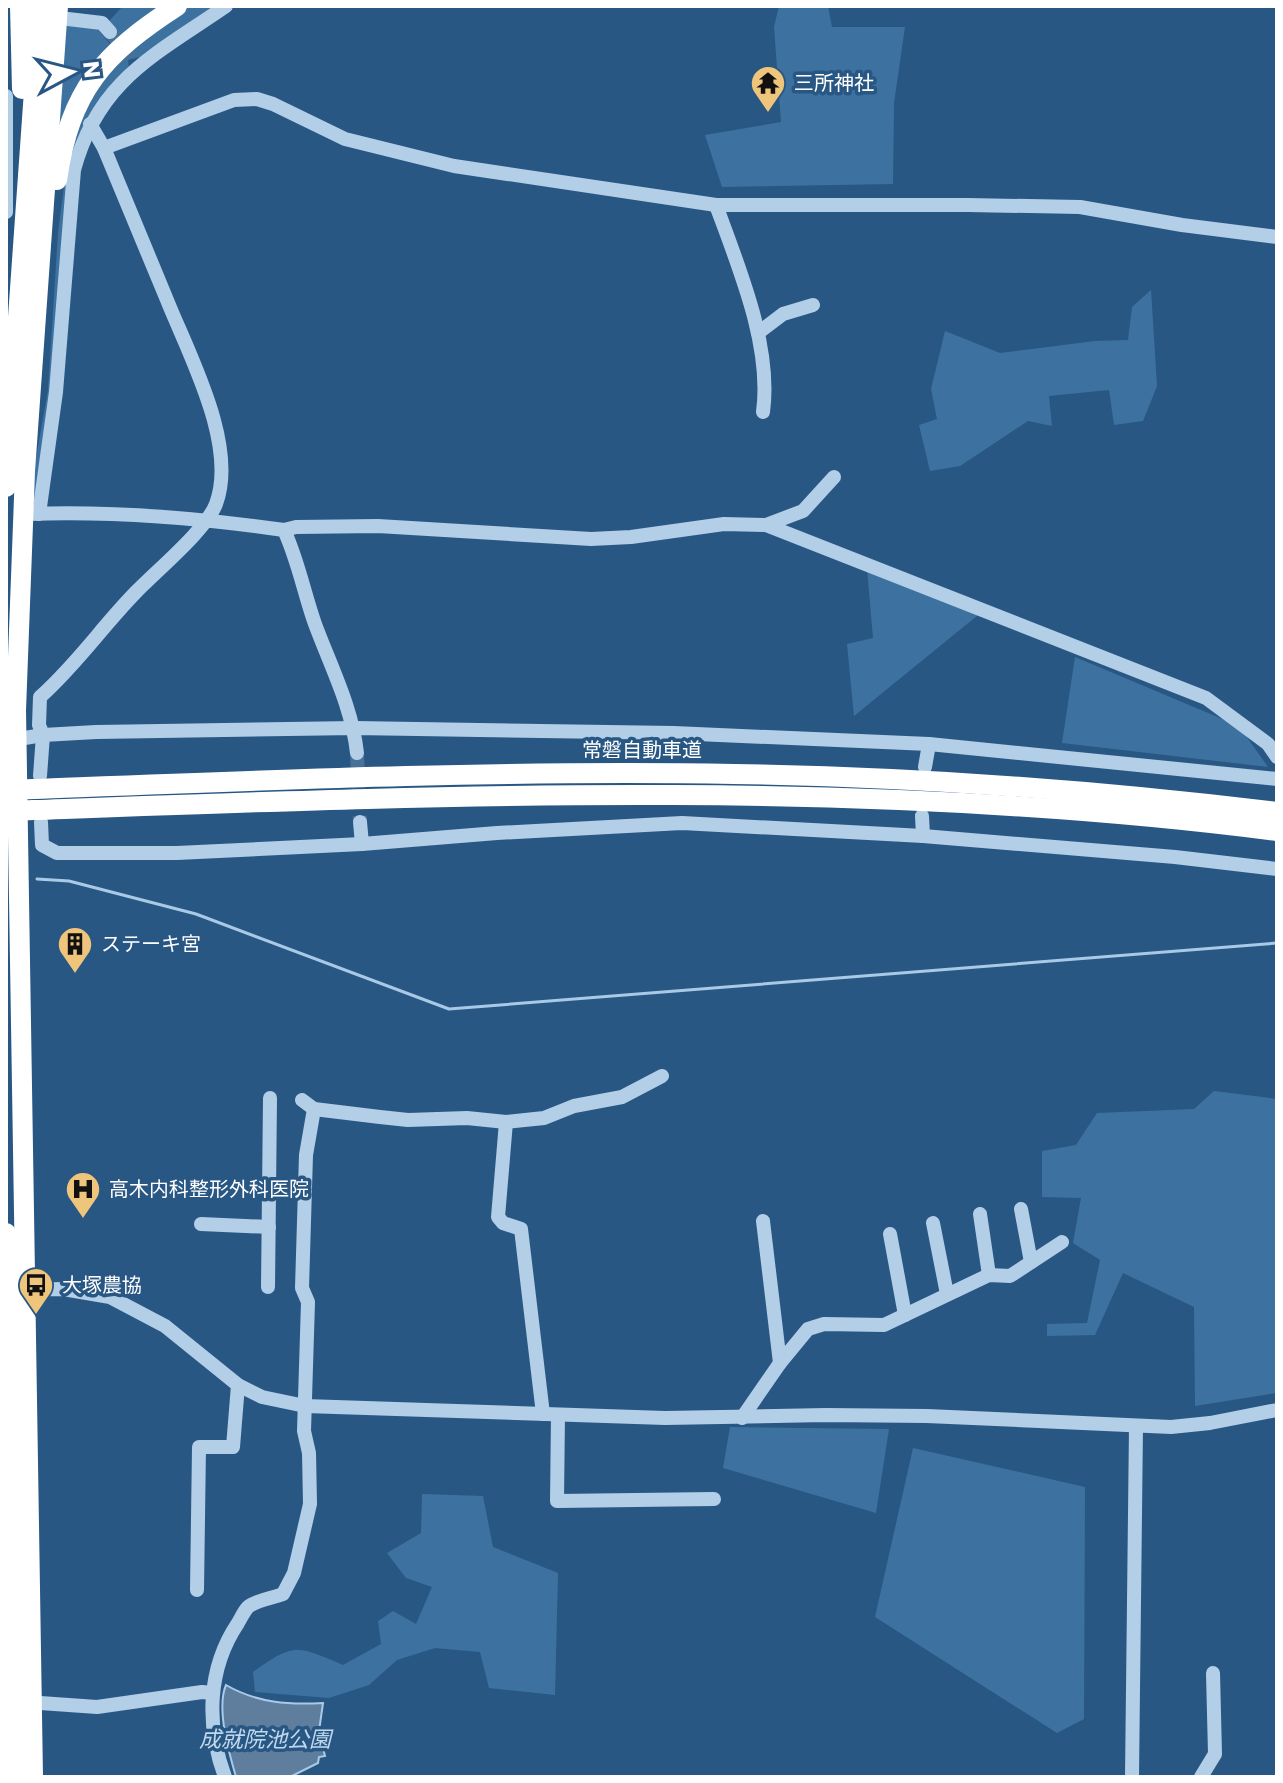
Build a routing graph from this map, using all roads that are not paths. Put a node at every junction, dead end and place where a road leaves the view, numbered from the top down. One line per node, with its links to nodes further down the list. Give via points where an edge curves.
1 (40, 6): 13 (highway)
2 (177, 6): 18 (highway, via 139,30 100,67 70,125 53,207 44,331)
3 (226, 6): 8 (street, via 136,61)
4 (13, 12): 13 (highway)
5 (63, 12): 6 (street, via 102,23); 18 (highway)
6 (110, 32)
7 (6, 96): 10 (street)
8 (90, 124): 9 (street); 22 (street, via 74,170 57,386)
9 (104, 148): 11 (street, via 234,100 257,99 345,139 454,166); 23 (street, via 212,418 223,473)
10 (6, 165): 12 (street)
11 (716, 205): 14 (street, via 1080,207); 17 (street)
12 (6, 212)
13 (25, 221): 16 (highway)
14 (1277, 237)
15 (813, 305): 17 (street, via 783,314)
16 (12, 330): 21 (highway)
17 (758, 333): 19 (street, via 766,374)
18 (30, 386): 22 (highway)
19 (763, 412)
20 (834, 477): 24 (street, via 803,511)
21 (6, 487)
22 (31, 514): 23 (street); 28 (highway)
23 (208, 519): 25 (street); 27 (street, via 40,697)
24 (766, 525): 25 (street, via 724,524 591,539 378,526); 31 (street, via 1206,698 1268,744)
25 (284, 530): 26 (street)
26 (355, 728): 27 (street); 29 (street, via 718,734); 30 (street)
27 (43, 735): 28 (street); 34 (street)
28 (11, 740): 60 (highway)
29 (929, 744): 32 (street); 33 (street)
30 (357, 753)
31 (1277, 757)
32 (925, 767)
33 (1277, 779)
34 (37, 782): 35 (highway, 常磐自動車道, bridge); 37 (highway, 常磐自動車道, via 735,774 1057,790)
35 (6, 790)
36 (6, 811): 38 (highway, bridge)
37 (1277, 812)
38 (38, 816): 41 (highway, via 363,798 733,795 1058,810); 43 (street, via 42,845 57,853)
39 (922, 816): 42 (street)
40 (360, 822): 43 (street)
41 (1277, 831)
42 (923, 836): 43 (street, via 682,823); 44 (street)
43 (362, 844)
44 (1277, 869)
45 (662, 1076): 47 (street, via 622,1097 544,1118)
46 (270, 1098): 53 (street)
47 (506, 1122): 65 (street, via 408,1120 308,1105 302,1288 308,1302); 67 (street, via 498,1217 521,1229)
48 (1021, 1209): 57 (street)
49 (980, 1214): 58 (street)
50 (763, 1221): 63 (street)
51 (933, 1223): 61 (street)
52 (201, 1224): 53 (street)
53 (269, 1227): 59 (street)
54 (6, 1233): 60 (highway)
55 (890, 1234): 62 (street)
56 (1062, 1242): 57 (street)
57 (1031, 1262): 58 (street, via 1010,1276)
58 (989, 1275): 61 (street)
59 (268, 1287)
60 (13, 1290): 64 (street, via 110,1297 165,1326); 72 (highway); 75 (highway)
61 (947, 1294): 62 (street)
62 (905, 1315): 63 (street, via 884,1325 824,1324 808,1329)
63 (780, 1363): 68 (street)
64 (238, 1385): 65 (street, via 262,1397); 71 (street, via 233,1447 199,1447)
65 (305, 1406): 67 (street); 74 (street, via 310,1504 294,1573 283,1594 249,1607 243,1615 219,1660)
66 (1277, 1410): 69 (street, via 1210,1423)
67 (550, 1415): 68 (street); 70 (street, via 557,1501)
68 (742, 1418): 69 (street, via 927,1416)
69 (1136, 1426): 79 (street)
70 (714, 1499)
71 (197, 1590)
72 (10, 1618): 75 (highway)
73 (1213, 1673): 81 (street, via 1215,1754)
74 (213, 1693): 75 (street, via 97,1707); 78 (street, via 217,1752)
75 (18, 1700): 76 (highway); 77 (highway)
76 (16, 1777)
77 (33, 1777)
78 (225, 1777)
79 (1132, 1777)
80 (1189, 1777): 81 (street)
81 (1199, 1777)

